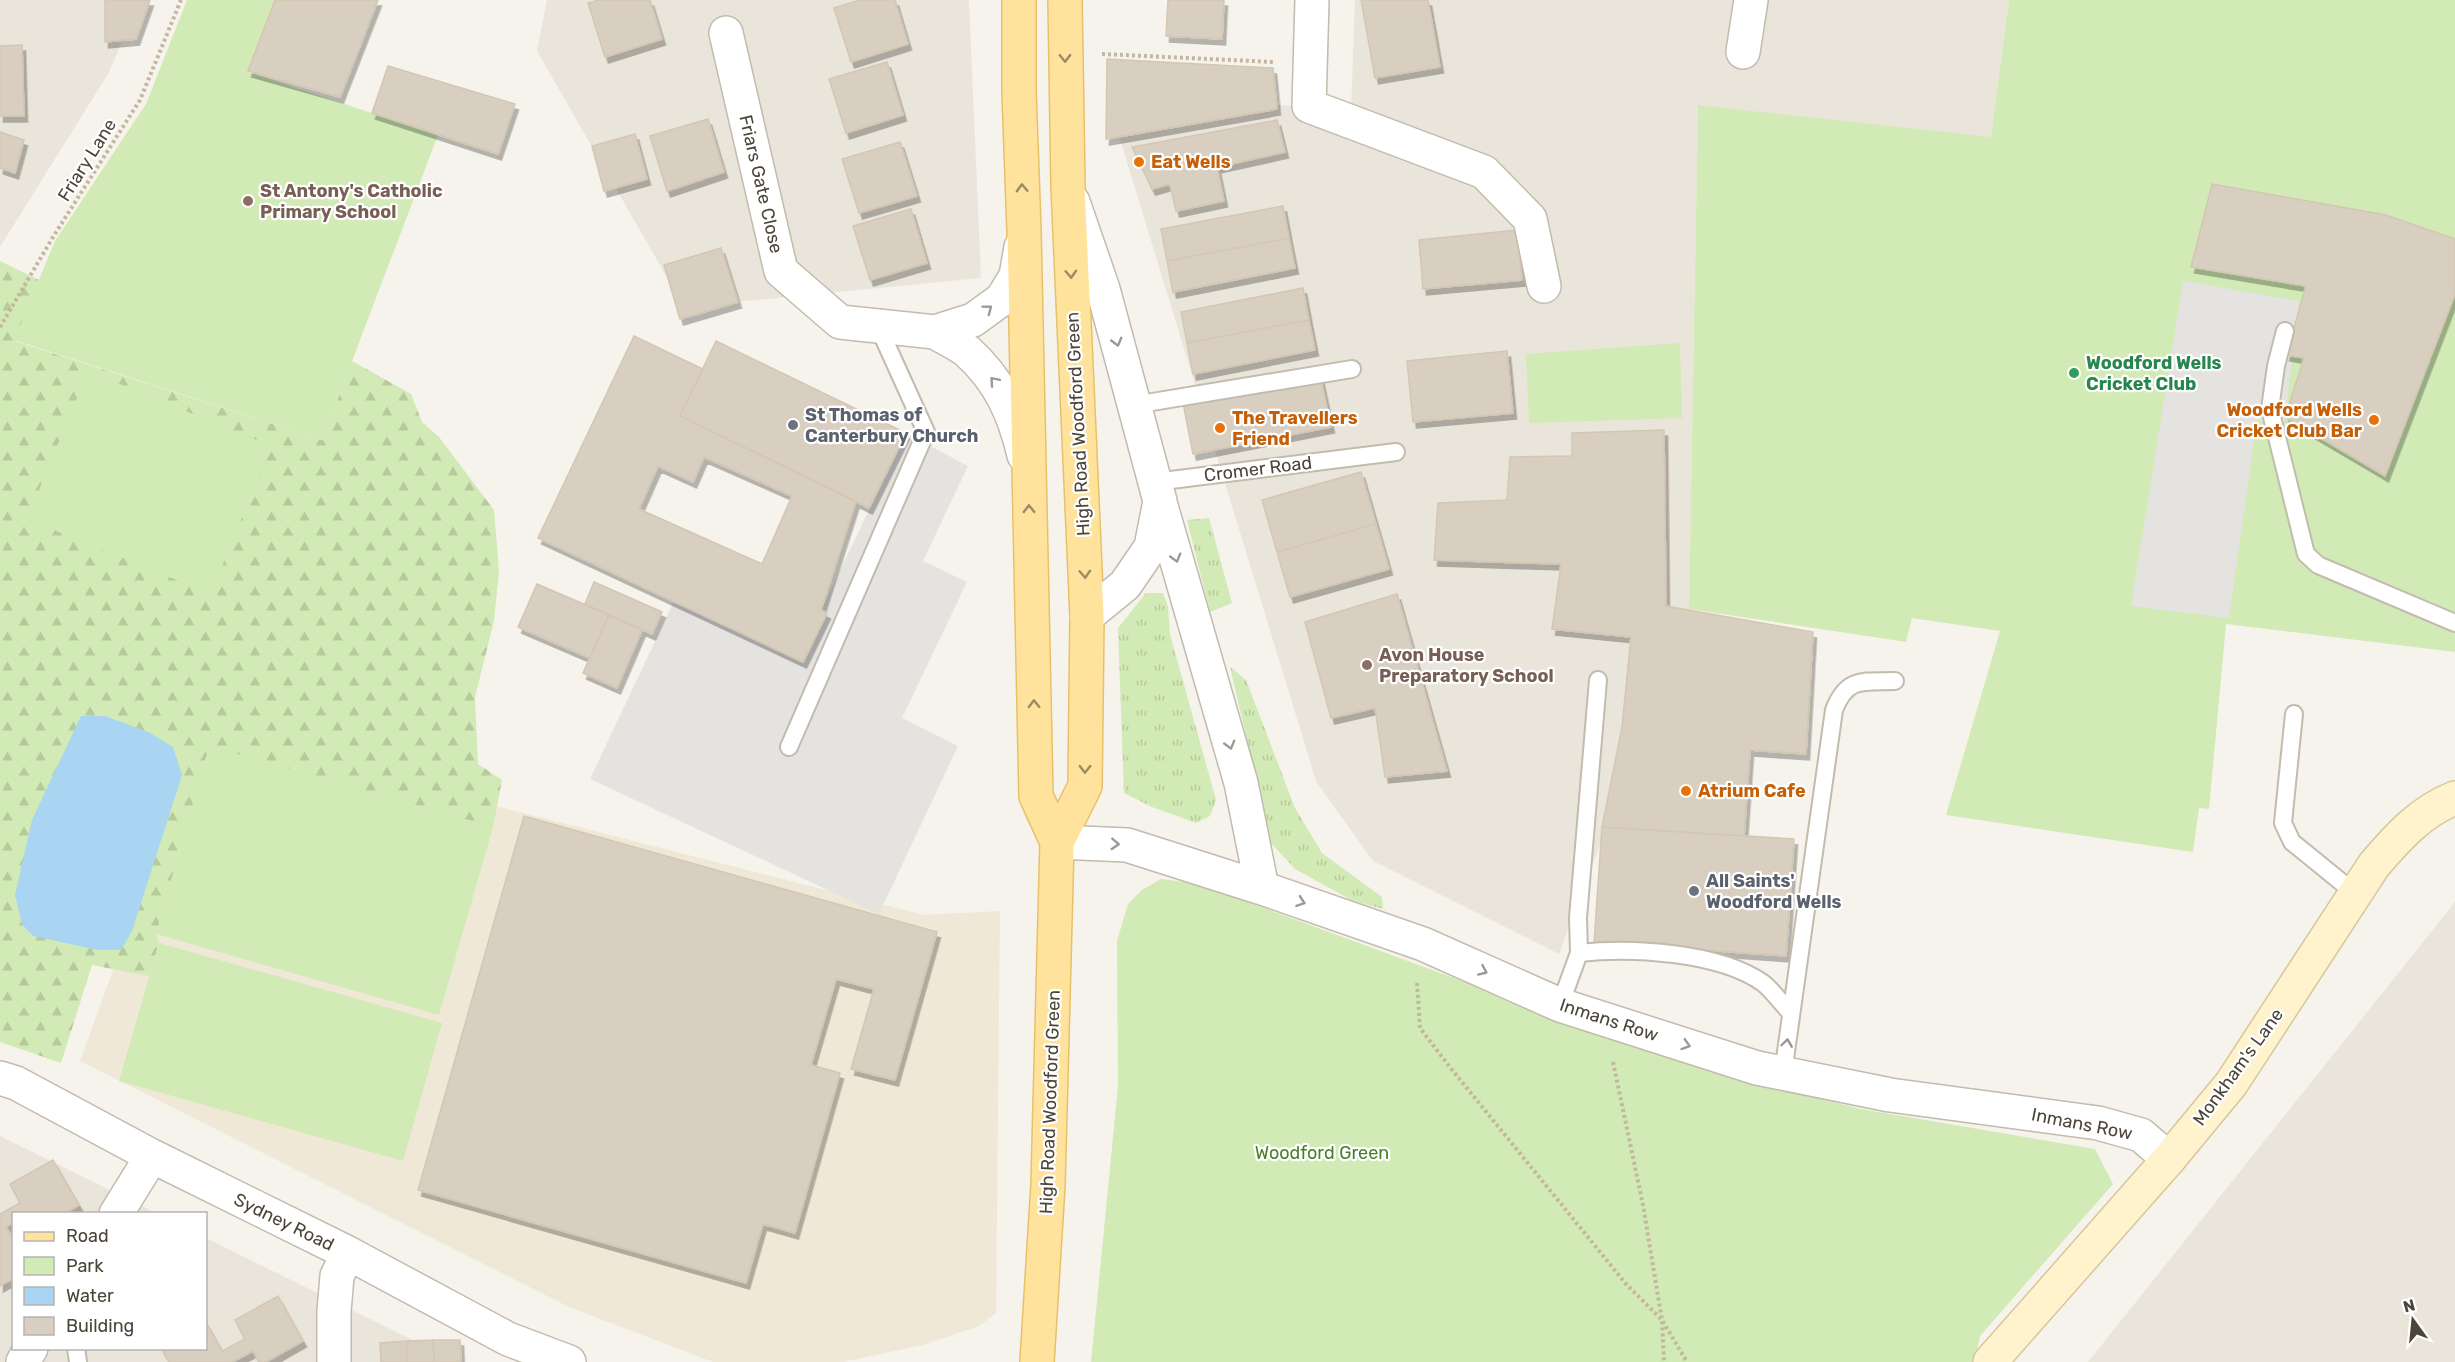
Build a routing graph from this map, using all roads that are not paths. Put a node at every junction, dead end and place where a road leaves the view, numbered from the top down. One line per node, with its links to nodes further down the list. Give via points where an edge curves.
1 (1019, 0): 8 (main road, High Road Woodford Green, one-way to 1)
2 (1065, 0): 7 (main road, High Road Woodford Green, one-way to 7)
3 (1312, 0): 9 (street, via 1309,106 1484,172 1530,219)
4 (1750, 0): 6 (street)
5 (726, 33): 10 (street, Friars Gate Close, via 781,271 840,322)
6 (1743, 52)
7 (1068, 186): 14 (street, one-way to 14, via 1103,289); 18 (main road, High Road Woodford Green, one-way to 18)
8 (1024, 231): 12 (street, Friars Gate Close, one-way to 8, via 973,320 1002,299 1016,276); 16 (main road, High Road Woodford Green)
9 (1544, 286)
10 (878, 326): 12 (street, Friars Gate Close); 23 (lane, via 926,432)
11 (2285, 331): 19 (lane, via 2270,410 2306,554 2318,565)
12 (935, 332): 16 (street, Friars Gate Close, one-way to 12, via 1016,423 1000,388 966,351)
13 (1352, 369): 14 (lane)
14 (1134, 405): 17 (street)
15 (1396, 452): 17 (lane, Cromer Road)
16 (1028, 474): 25 (main road, High Road Woodford Green, one-way to 16, via 1036,795)
17 (1157, 492): 18 (street, via 1151,547 1125,585); 26 (street, one-way to 26, via 1241,783)
18 (1087, 616): 25 (main road, High Road Woodford Green, one-way to 25, via 1085,786)
19 (2455, 623)
20 (1598, 680): 28 (lane, via 1578,918)
21 (1895, 681): 30 (lane, via 1856,682 1838,698 1834,710)
22 (2294, 714): 27 (lane, via 2283,823 2292,842)
23 (789, 747)
24 (2455, 798): 27 (street, Monkham's Lane, via 2402,832)
25 (1057, 842): 26 (street, Inmans Row, one-way to 26, via 1127,845); 40 (main road, High Road Woodford Green, via 1048,1185)
26 (1262, 888): 29 (street, Inmans Row, one-way to 29, via 1423,944)
27 (2356, 894): 34 (street, Monkham's Lane, via 2231,1084)
28 (1579, 953): 29 (lane); 30 (lane, via 1650,951 1724,966 1764,984)
29 (1560, 1005): 31 (street, Inmans Row, one-way to 31)
30 (1791, 1013): 31 (lane, one-way to 30)
31 (1783, 1073): 34 (street, Inmans Row, via 1890,1095 2098,1123 2141,1135)
32 (0, 1078): 33 (street, Sydney Road)
33 (152, 1156): 35 (street); 36 (street, Sydney Road)
34 (2169, 1159): 37 (street, Monkham's Lane)
35 (117, 1212)
36 (348, 1253): 38 (street, via 337,1276); 39 (street, Sydney Road, via 508,1339)
37 (1996, 1360)
38 (334, 1362)
39 (568, 1362)
40 (1037, 1362)

